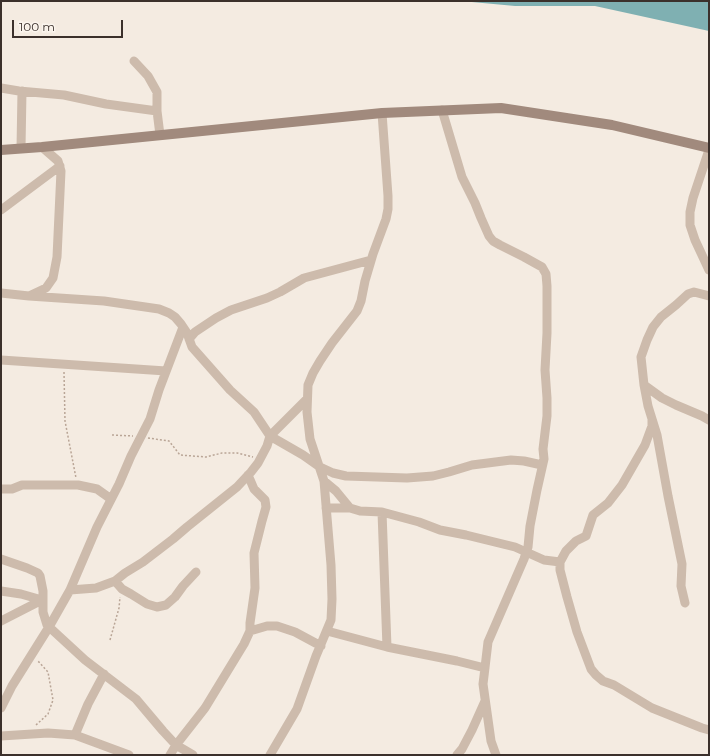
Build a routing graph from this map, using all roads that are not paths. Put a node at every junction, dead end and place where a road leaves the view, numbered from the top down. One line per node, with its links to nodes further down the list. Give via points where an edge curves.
1 (134, 61): 5 (street, via 154,85 157,92)
2 (1, 88): 3 (street)
3 (22, 91): 5 (street, via 64,95); 9 (street)
4 (442, 110): 6 (street); 10 (street, via 501,108 570,118 612,125); 28 (street, via 462,177 489,236 493,241 542,267 546,274 547,410)
5 (157, 111): 7 (street)
6 (382, 113): 7 (street); 14 (street, via 388,209)
7 (160, 135): 8 (street)
8 (42, 147): 9 (street); 12 (street)
9 (21, 148): 11 (street)
10 (709, 149): 15 (street, via 693,198 690,225)
11 (1, 150)
12 (60, 166): 13 (street); 17 (street, via 57,257 53,278 46,288)
13 (1, 210)
14 (371, 260): 20 (street, via 304,278 262,300 231,310 195,332); 24 (street, via 357,311 313,373 308,385)
15 (709, 270)
16 (1, 293): 17 (street)
17 (29, 296): 19 (street, via 104,301 159,309 175,317)
18 (709, 296): 23 (street, via 694,292 688,294 653,327 641,357)
19 (183, 327): 20 (street); 22 (street)
20 (189, 339): 27 (street, via 218,378 254,412)
21 (1, 360): 22 (street)
22 (166, 371): 33 (street, via 150,419)
23 (644, 385): 25 (street); 26 (street, via 666,400)
24 (307, 399): 27 (street); 29 (street, via 310,439)
25 (652, 420): 39 (street, via 645,445 622,485 608,503 593,514 586,536 570,546); 45 (street, via 682,564 681,586)
26 (709, 420)
27 (270, 436): 29 (street); 30 (street, via 258,464)
28 (542, 465): 29 (street, via 524,460 511,460 472,465 433,476 406,478 346,476); 37 (street)
29 (320, 467): 31 (street)
30 (248, 476): 41 (street, via 173,539); 46 (street, via 254,489 265,500 266,507 254,553 255,588)
31 (324, 481): 34 (street); 35 (street)
32 (1, 489): 33 (street, via 12,489 22,485 78,485 97,489)
33 (111, 498): 42 (street)
34 (326, 508): 35 (street); 51 (street, via 332,599 331,620)
35 (350, 508): 36 (street)
36 (382, 512): 37 (street); 53 (street)
37 (526, 553): 39 (street, via 544,560); 54 (street, via 488,642)
38 (1, 559): 44 (street, via 38,573)
39 (560, 562): 58 (street, via 561,575 578,632 591,669 596,675 652,708)
40 (196, 572): 41 (street, via 166,606 158,607 147,604)
41 (115, 582): 42 (street, via 96,588)
42 (70, 590): 49 (street)
43 (1, 591): 44 (street)
44 (42, 600): 47 (street); 49 (street, via 43,612)
45 (685, 603)
46 (251, 617): 48 (street); 50 (street)
47 (1, 621)
48 (267, 626): 50 (street); 52 (street, via 277,626 295,632)
49 (49, 627): 55 (street); 57 (street)
50 (250, 631): 61 (street, via 205,708)
51 (327, 631): 52 (street); 53 (street)
52 (321, 646): 65 (street, via 297,709)
53 (387, 647): 54 (street)
54 (485, 668): 56 (street)
55 (104, 674): 59 (street); 61 (street, via 136,699)
56 (485, 699): 66 (street, via 472,730); 67 (street, via 491,741)
57 (1, 708)
58 (709, 730)
59 (75, 735): 60 (street, via 48,733); 62 (street)
60 (1, 736)
61 (176, 745): 63 (street); 64 (street)
62 (129, 755)
63 (170, 755)
64 (193, 755)
65 (270, 755)
66 (457, 755)
67 (496, 755)

